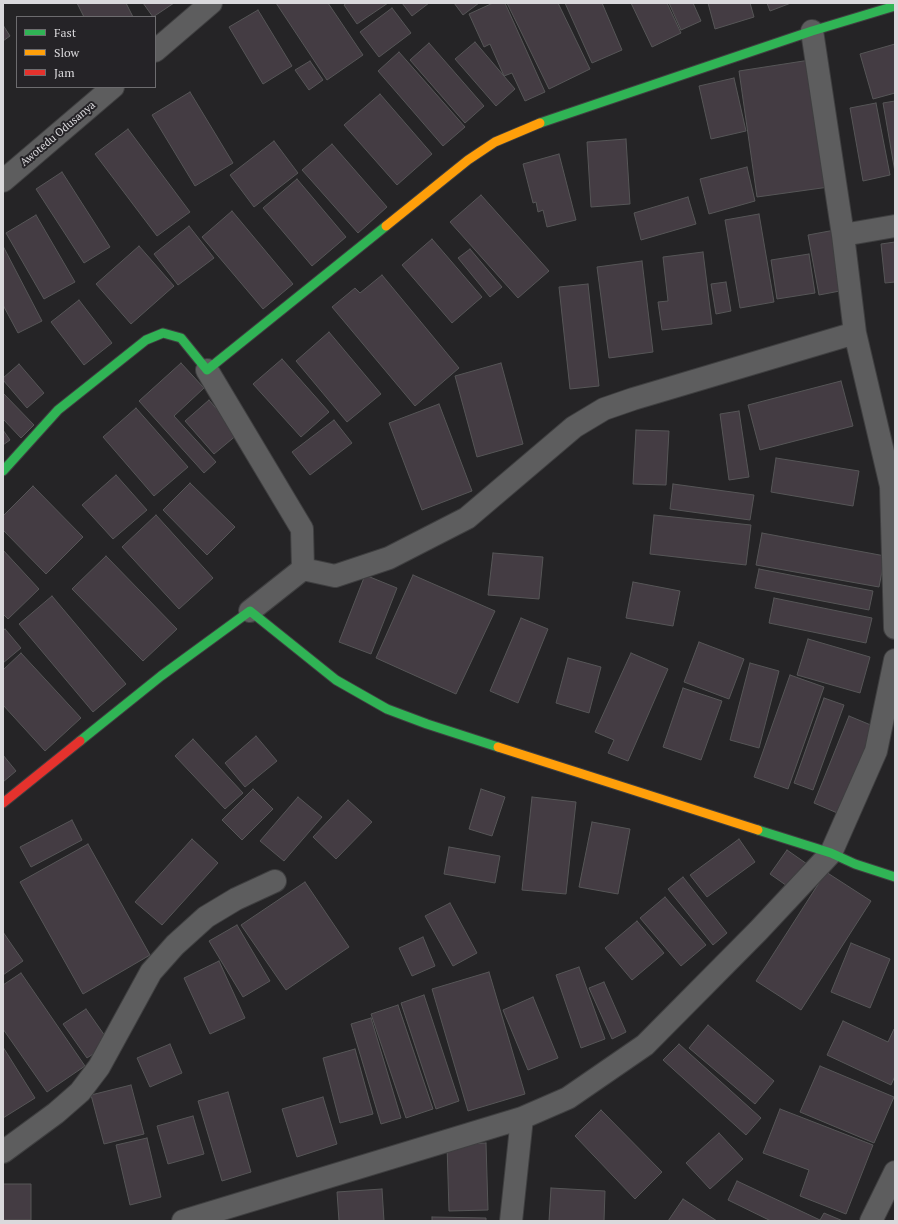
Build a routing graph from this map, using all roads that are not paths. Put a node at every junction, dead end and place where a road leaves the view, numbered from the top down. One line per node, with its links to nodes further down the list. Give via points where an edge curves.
1 (211, 3): 4 (street)
2 (895, 6): 3 (street)
3 (812, 31): 8 (street); 10 (street, via 530,126 495,142 468,160)
4 (156, 50)
5 (112, 88): 6 (street, Awotedu Odusanya)
6 (3, 181)
7 (895, 226): 8 (street)
8 (843, 235): 9 (street)
9 (855, 333): 12 (street); 13 (street, via 633,399 604,410 574,427 468,518 389,558 335,576)
10 (207, 370): 11 (street, via 181,338 163,333 146,340 58,410); 13 (street, via 302,530)
11 (3, 471)
12 (893, 486): 15 (street)
13 (304, 569): 14 (street)
14 (250, 611): 17 (street, via 161,676); 18 (street, via 336,680 387,709)
15 (895, 628)
16 (895, 660): 18 (street, via 876,751)
17 (3, 803)
18 (831, 854): 19 (street); 21 (street, via 645,1045 568,1098)
19 (895, 877)
20 (275, 881): 22 (street, via 236,899 206,917 175,945 151,972 99,1067 80,1092)
21 (522, 1118): 24 (street); 25 (street)
22 (3, 1152)
23 (895, 1172): 26 (street)
24 (183, 1221)
25 (511, 1221)
26 (871, 1221)

